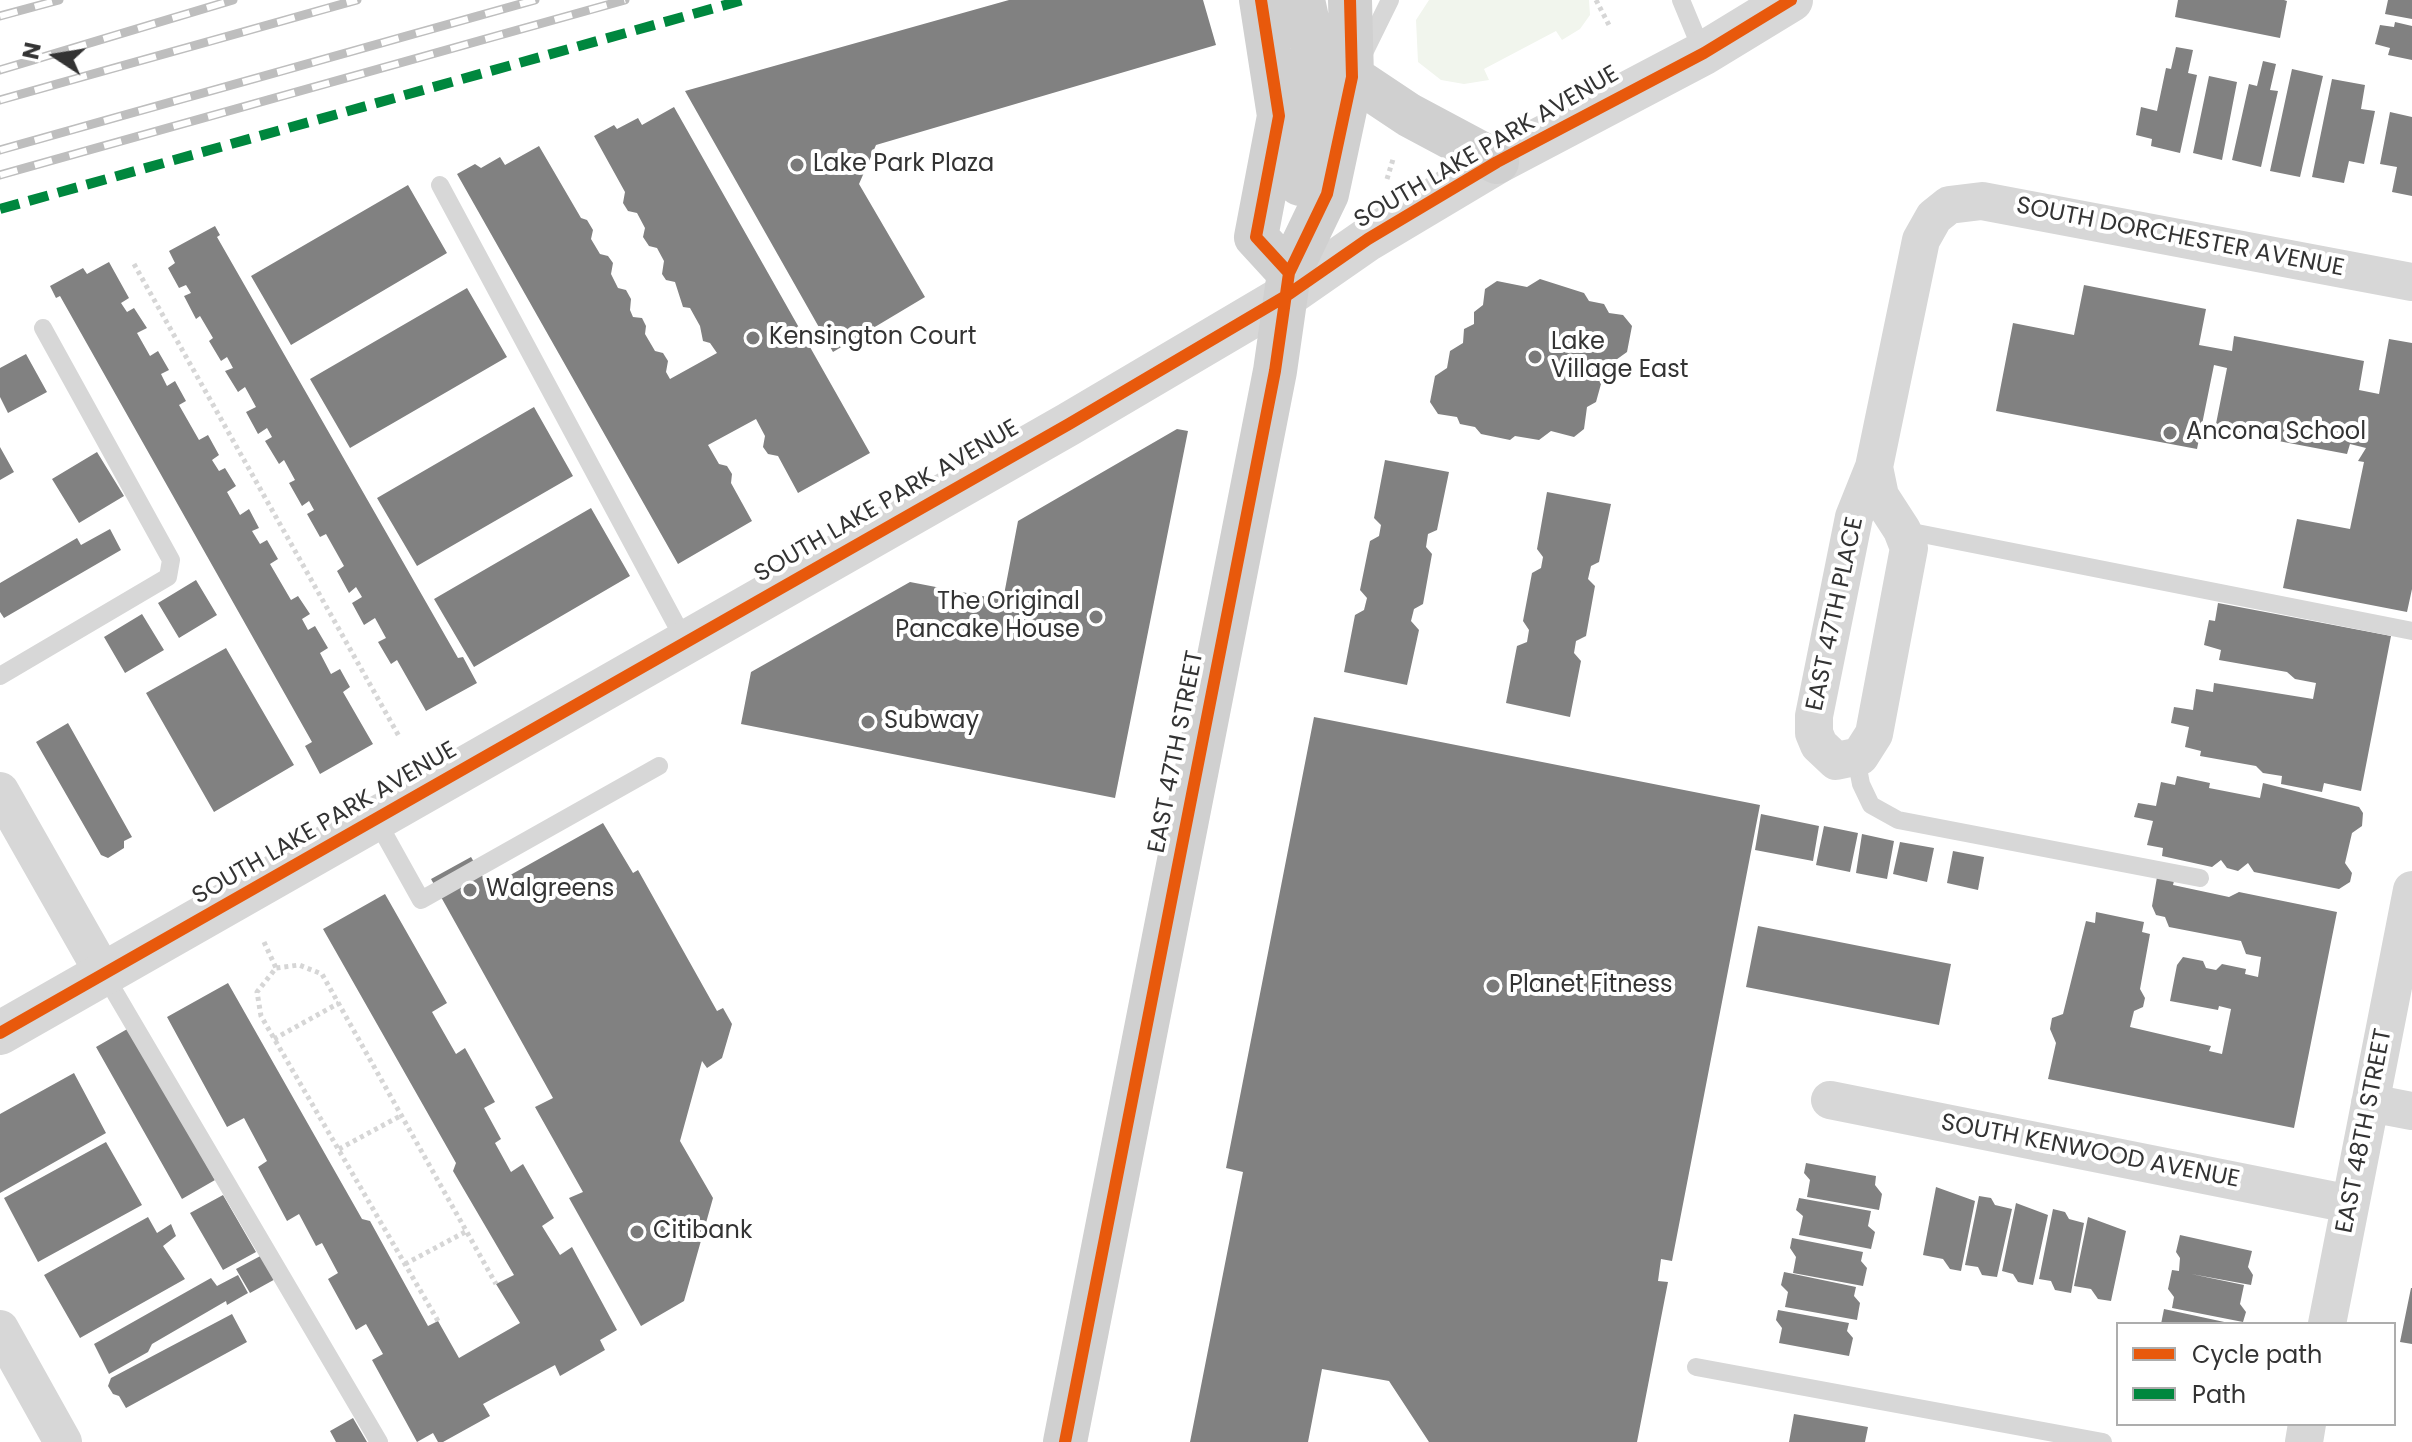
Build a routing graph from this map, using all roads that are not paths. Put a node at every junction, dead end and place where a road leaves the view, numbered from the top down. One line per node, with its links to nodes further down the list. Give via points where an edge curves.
1 (1261, 0): 13 (main road, via 1279,116 1256,237)
2 (1303, 0): 13 (main road, via 1313,47 1310,135)
3 (1350, 0): 8 (main road, EAST 47TH STREET)
4 (1390, 0): 8 (lane)
5 (1681, 0): 7 (lane)
6 (1791, 0): 7 (street, SOUTH LAKE PARK AVENUE)
7 (1704, 53): 9 (street, SOUTH LAKE PARK AVENUE)
8 (1352, 77): 9 (main road); 13 (main road, EAST 47TH STREET, via 1327,194)
9 (1497, 162): 13 (street, SOUTH LAKE PARK AVENUE)
10 (440, 185): 18 (lane)
11 (1949, 205): 12 (street, SOUTH DORCHESTER AVENUE, via 1982,201); 15 (street, EAST 47TH PLACE, via 1934,217 1921,240)
12 (2412, 282)
13 (1288, 285): 18 (street, SOUTH LAKE PARK AVENUE); 37 (main road, EAST 47TH STREET)
14 (43, 328): 19 (lane, via 171,560 168,577)
15 (1874, 467): 16 (street, EAST 47TH PLACE, via 1880,496); 20 (street, EAST 47TH PLACE, via 1854,517 1814,716 1814,733 1827,755 1836,761)
16 (1902, 530): 17 (lane); 20 (street, EAST 47TH PLACE, via 1909,548 1874,734)
17 (2412, 631)
18 (686, 643): 23 (street, SOUTH LAKE PARK AVENUE)
19 (0, 676)
20 (1856, 758): 24 (lane, via 1871,805 1898,820)
21 (659, 766): 23 (lane, via 421,900)
22 (0, 791): 26 (street)
23 (377, 821): 26 (street, SOUTH LAKE PARK AVENUE)
24 (2200, 878)
25 (2412, 890): 29 (street, EAST 48TH STREET)
26 (104, 974): 27 (street, SOUTH LAKE PARK AVENUE); 36 (lane)
27 (0, 1033)
28 (1830, 1100): 31 (street, SOUTH KENWOOD AVENUE)
29 (2370, 1103): 30 (street); 31 (street, EAST 48TH STREET)
30 (2412, 1111)
31 (2350, 1204): 32 (street, EAST 48TH STREET)
32 (2327, 1322)
33 (0, 1329): 35 (street)
34 (1696, 1367): 38 (lane)
35 (63, 1442)
36 (379, 1442)
37 (1065, 1442)
38 (2103, 1442)

